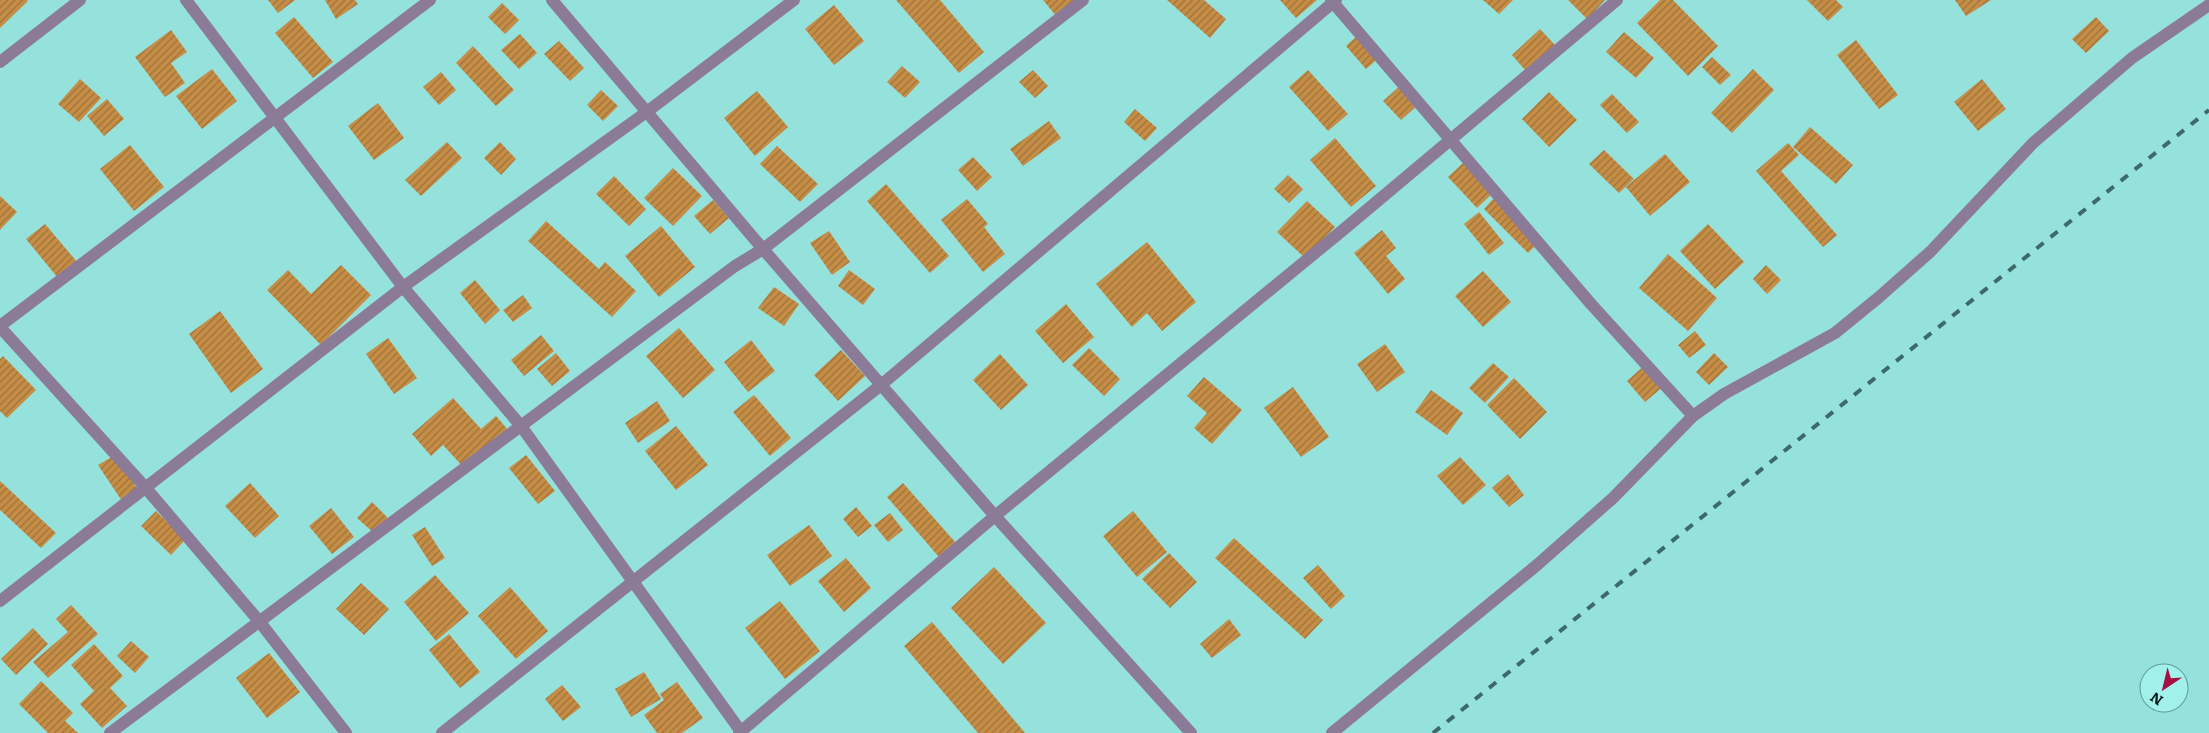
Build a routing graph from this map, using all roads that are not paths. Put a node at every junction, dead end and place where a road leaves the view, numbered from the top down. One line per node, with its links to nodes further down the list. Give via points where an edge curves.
1 (80, 0): 10 (street)
2 (186, 0): 12 (street)
3 (430, 0): 12 (street)
4 (552, 0): 11 (street)
5 (794, 0): 11 (street)
6 (1083, 0): 14 (street)
7 (1617, 0): 13 (street)
8 (1333, 1): 13 (street); 17 (street)
9 (2209, 5): 18 (street, via 2132,58 2033,143 1930,252 1835,333 1724,394)
10 (0, 62)
11 (648, 111): 14 (street); 15 (street)
12 (276, 118): 15 (street); 16 (street)
13 (1451, 140): 18 (street, via 1591,304); 21 (street)
14 (763, 249): 17 (street); 19 (street, via 735,266)
15 (403, 287): 19 (street); 20 (street)
16 (0, 327): 20 (street)
17 (881, 385): 21 (street); 22 (street)
18 (1693, 416): 30 (street, via 1613,498 1537,565)
19 (521, 426): 22 (street); 24 (street)
20 (145, 487): 23 (street); 24 (street)
21 (995, 516): 28 (street); 29 (street)
22 (632, 582): 27 (street); 28 (street)
23 (0, 601)
24 (259, 621): 25 (street); 26 (street)
25 (110, 733)
26 (346, 733)
27 (442, 733)
28 (741, 733)
29 (1192, 733)
30 (1332, 733)

